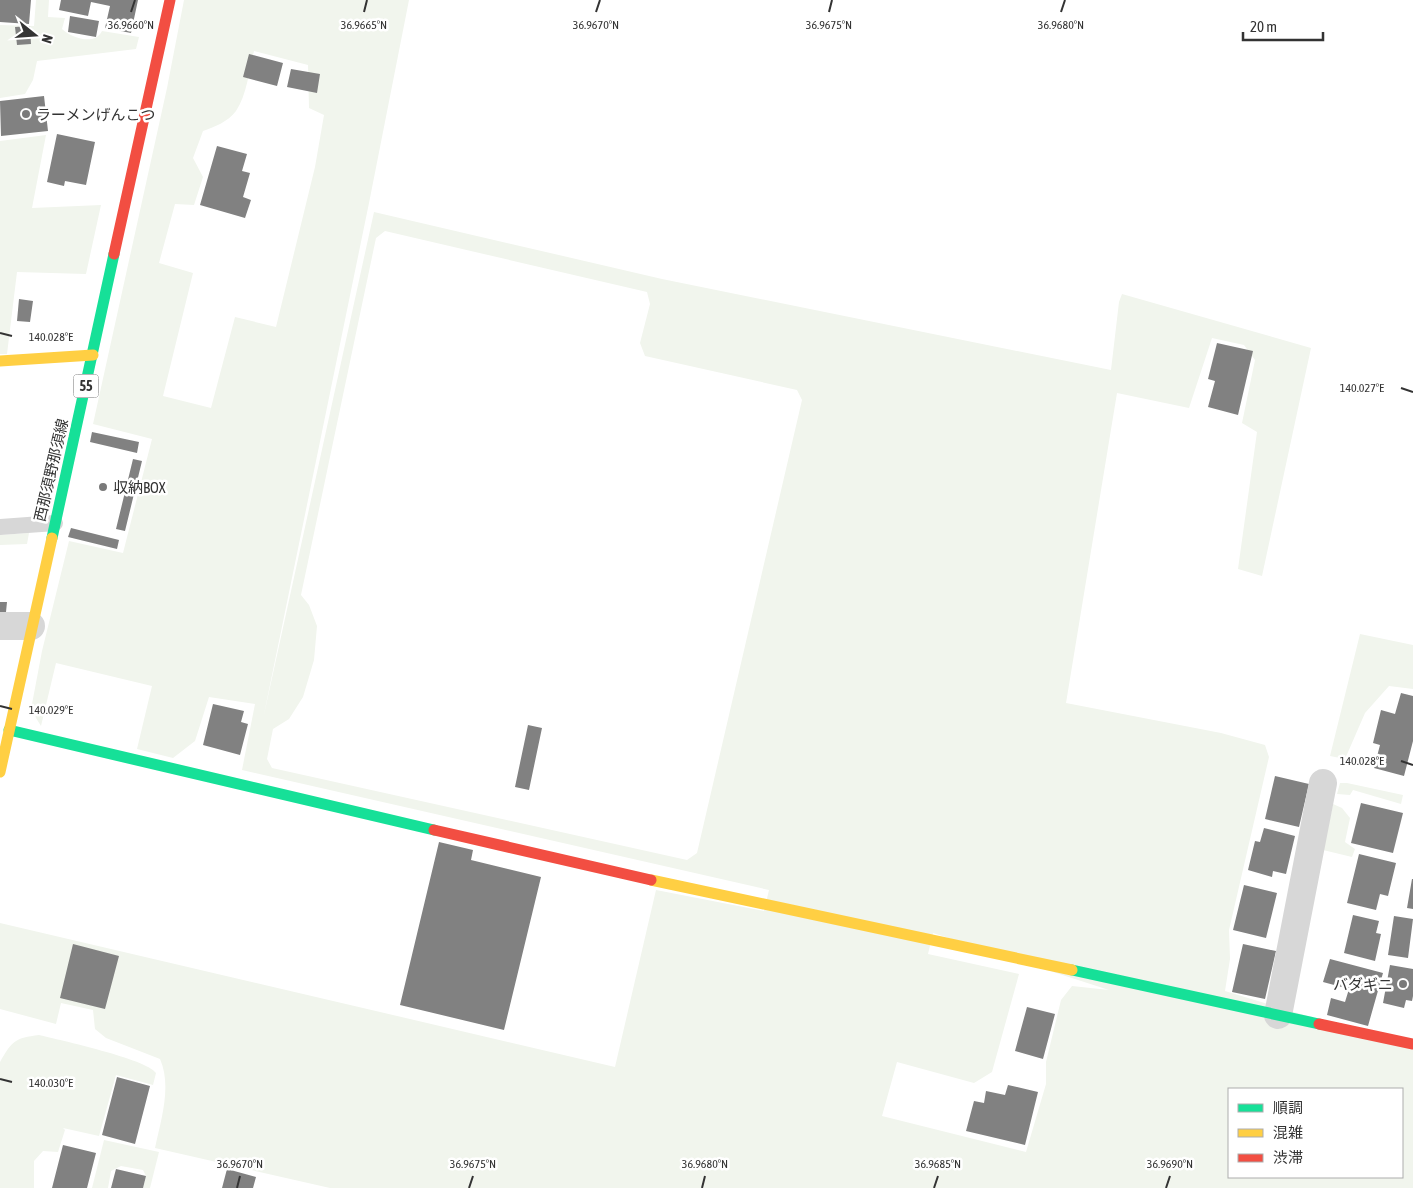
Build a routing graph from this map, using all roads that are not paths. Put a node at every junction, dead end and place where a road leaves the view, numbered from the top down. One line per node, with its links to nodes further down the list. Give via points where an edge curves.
1 (170, 0): 2 (street, 西那須野那須線 / 55)
2 (93, 356): 3 (street); 4 (street, 西那須野那須線 / 55)
3 (0, 361)
4 (55, 523): 5 (lane); 7 (street, 西那須野那須線 / 55)
5 (0, 527)
6 (0, 626): 7 (street)
7 (31, 626): 8 (street, 西那須野那須線 / 55)
8 (9, 730): 9 (street, 西那須野那須線 / 55); 11 (street, via 616,872)
9 (0, 772)
10 (1323, 783): 11 (street)
11 (1278, 1015): 12 (street)
12 (1413, 1044)

